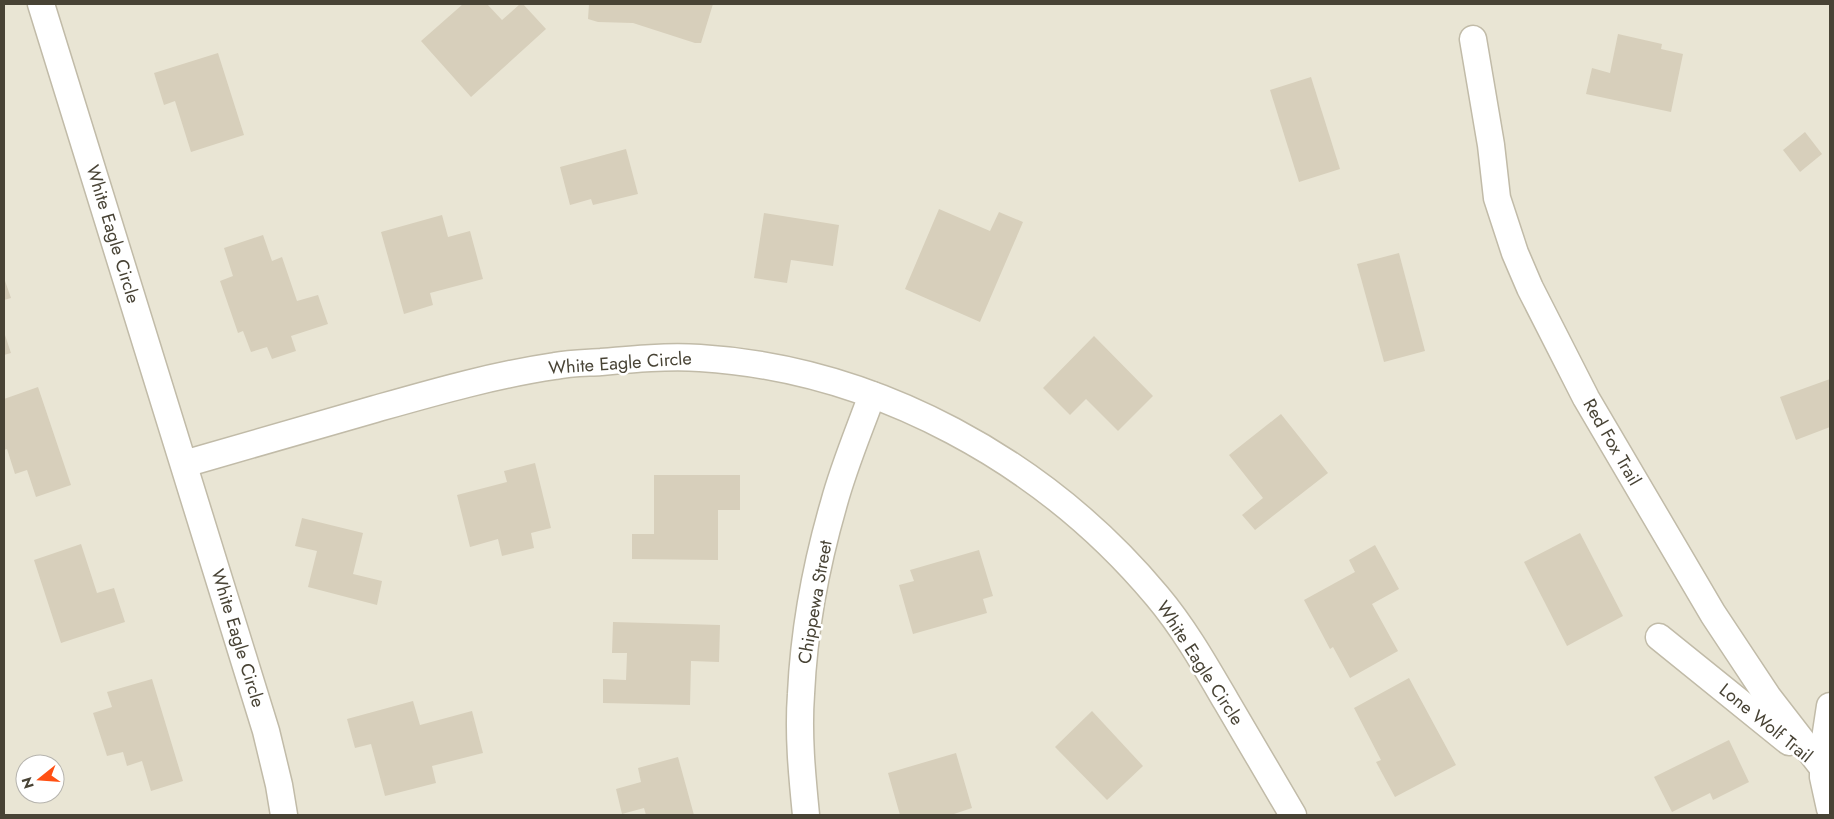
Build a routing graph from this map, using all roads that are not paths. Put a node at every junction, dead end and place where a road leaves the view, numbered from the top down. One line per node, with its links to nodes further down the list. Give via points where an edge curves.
1 (41, 4): 4 (street, White Eagle Circle)
2 (1473, 39): 7 (street, Red Fox Trail, via 1497,198 1514,253 1530,288 1586,398 1713,614 1768,697)
3 (872, 395): 4 (street, White Eagle Circle, via 824,380 741,362 642,358 557,365 473,381); 10 (street, Chippewa Street, via 834,501 809,610 800,693 800,749); 11 (street, White Eagle Circle, via 943,426 995,455 1051,494 1116,550 1159,598 1196,650)
4 (184, 464): 9 (street, White Eagle Circle, via 266,731)
5 (1659, 637): 7 (street, Lone Wolf Trail)
6 (1830, 706): 7 (street, Lone Wolf Trail)
7 (1823, 768): 8 (street)
8 (1830, 810)
9 (284, 815)
10 (806, 815)
11 (1293, 815)

